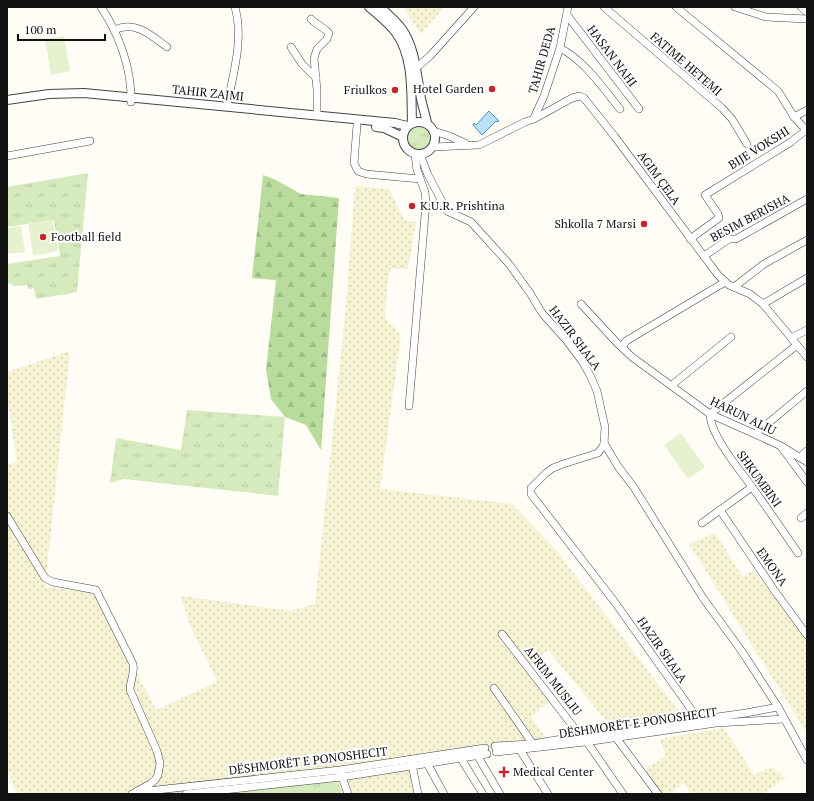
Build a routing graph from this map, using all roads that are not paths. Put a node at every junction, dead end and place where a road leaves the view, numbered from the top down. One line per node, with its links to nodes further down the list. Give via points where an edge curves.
1 (101, 7): 15 (street)
2 (235, 7): 24 (street, via 238,25 237,52)
3 (369, 7): 32 (street, via 396,33 404,49 411,81)
4 (380, 7): 19 (street, via 398,24 407,37)
5 (474, 7): 19 (street)
6 (568, 7): 12 (street, TAHIR DEDA)
7 (604, 7): 37 (street, FATIME HETEMI, via 722,108)
8 (676, 7): 29 (street, BIJE VOKSHI, via 778,92)
9 (735, 7): 14 (street, via 766,17)
10 (801, 7): 11 (street)
11 (807, 12)
12 (567, 15): 18 (street, TAHIR DEDA); 25 (street, HASAN NAHI)
13 (311, 19): 20 (street, via 329,33 315,54)
14 (807, 19)
15 (114, 30): 17 (street, via 132,26); 21 (street, via 128,73)
16 (292, 47): 20 (street, via 302,64)
17 (167, 48)
18 (560, 48): 26 (street, via 586,69); 30 (street, TAHIR DEDA)
19 (416, 68): 31 (street)
20 (316, 78): 28 (street)
21 (131, 99): 22 (street, TAHIR ZAJMI, via 63,93); 23 (street, TAHIR ZAJMI, via 63,97); 24 (street, TAHIR ZAJMI); 33 (street, TAHIR ZAJMI)
22 (7, 100)
23 (7, 105)
24 (227, 106): 28 (street, TAHIR ZAJMI)
25 (639, 109)
26 (620, 110)
27 (807, 110): 29 (street)
28 (317, 115): 32 (street, TAHIR ZAJMI)
29 (794, 117): 44 (street, BIJE VOKSHI, via 806,130 705,195 719,218)
30 (534, 119): 38 (street, AGIM ÇELA, via 480,145); 44 (street, AGIM ÇELA, via 572,98 584,98)
31 (427, 123): 32 (street, via 420,121); 34 (street)
32 (409, 124): 35 (street)
33 (357, 125): 35 (street, TAHIR ZAJMI, via 384,128); 42 (street, via 354,163 358,171)
34 (434, 132): 38 (street, via 444,133); 39 (street, via 436,138)
35 (403, 137): 40 (street, via 406,148)
36 (90, 141): 41 (street)
37 (747, 144)
38 (469, 145): 39 (street, AGIM ÇELA)
39 (433, 147): 40 (street, via 428,152)
40 (418, 154): 42 (street, via 417,170); 63 (street, HAZIR SHALA, via 447,211 471,222 508,264 542,313 582,361 597,390 605,427)
41 (7, 156)
42 (420, 179): 60 (street, via 426,204)
43 (807, 200): 46 (street, BESIM BERISHA, via 736,239 729,238)
44 (690, 239): 46 (street, AGIM ÇELA)
45 (807, 240): 49 (street, via 764,264)
46 (704, 256): 48 (street, AGIM ÇELA)
47 (807, 278): 51 (street)
48 (725, 282): 49 (street, AGIM ÇELA); 56 (street, via 626,341)
49 (734, 287): 51 (street, AGIM ÇELA, via 750,294)
50 (581, 304): 56 (street, HARUN ALIU)
51 (763, 304): 54 (street, AGIM ÇELA)
52 (807, 330): 54 (street)
53 (731, 337): 58 (street)
54 (791, 338): 55 (street, AGIM ÇELA)
55 (797, 345): 57 (street, AGIM ÇELA); 61 (street)
56 (623, 348): 58 (street, HARUN ALIU)
57 (807, 357)
58 (672, 385): 61 (street, HARUN ALIU)
59 (807, 391): 62 (street)
60 (408, 406)
61 (710, 414): 62 (street, HARUN ALIU); 69 (street, SHKUMBINI, via 712,426 726,451)
62 (755, 434): 64 (street, HARUN ALIU)
63 (604, 443): 79 (street, via 703,598); 80 (street, HAZIR SHALA, via 598,453 550,470 531,488 531,492 614,601)
64 (781, 446): 66 (street, HARUN ALIU); 68 (street)
65 (807, 451): 66 (street)
66 (800, 457): 67 (street, HARUN ALIU)
67 (807, 462)
68 (807, 482)
69 (752, 487): 70 (street); 75 (street, SHKUMBINI)
70 (720, 510): 74 (street); 77 (street, EMONA)
71 (807, 513): 73 (street)
72 (7, 516): 97 (street, via 45,578 52,582 96,590 132,664 134,670 131,694 160,763 155,780)
73 (801, 518)
74 (702, 523)
75 (798, 553)
76 (502, 634): 84 (street, AFRIM MUSLIU)
77 (807, 635)
78 (494, 688): 87 (street)
79 (778, 707): 81 (street, DËSHMORËT E PONOSHECIT); 82 (street)
80 (698, 719): 81 (street, DËSHMORËT E PONOSHECIT); 83 (street, DËSHMORËT E PONOSHECIT)
81 (726, 719): 82 (street, DËSHMORËT E PONOSHECIT); 83 (street, DËSHMORËT E PONOSHECIT)
82 (784, 719): 93 (street)
83 (614, 734): 84 (street, DËSHMORËT E PONOSHECIT); 86 (street, DËSHMORËT E PONOSHECIT); 106 (street)
84 (580, 736): 85 (street, DËSHMORËT E PONOSHECIT); 86 (street, AFRIM MUSLIU)
85 (559, 742): 86 (street, DËSHMORËT E PONOSHECIT); 87 (street, DËSHMORËT E PONOSHECIT)
86 (586, 742): 105 (street, AFRIM MUSLIU)
87 (534, 746): 88 (street, DËSHMORËT E PONOSHECIT); 89 (street, DËSHMORËT E PONOSHECIT)
88 (496, 749): 89 (street, DËSHMORËT E PONOSHECIT); 90 (street, DËSHMORËT E PONOSHECIT, via 490,755)
89 (520, 750): 104 (street)
90 (486, 751): 91 (street, DËSHMORËT E PONOSHECIT); 96 (street, DËSHMORËT E PONOSHECIT)
91 (477, 755): 92 (street, DËSHMORËT E PONOSHECIT); 103 (street)
92 (460, 757): 94 (street, DËSHMORËT E PONOSHECIT); 102 (street)
93 (807, 760)
94 (427, 763): 95 (street, DËSHMORËT E PONOSHECIT); 101 (street)
95 (412, 766): 96 (street, DËSHMORËT E PONOSHECIT); 100 (street)
96 (341, 773): 97 (street, DËSHMORËT E PONOSHECIT); 98 (street, DËSHMORËT E PONOSHECIT); 99 (street)
97 (134, 793)
98 (186, 794)
99 (348, 794)
100 (418, 794)
101 (444, 794)
102 (483, 794)
103 (500, 794)
104 (548, 794)
105 (624, 794)
106 (658, 794)

